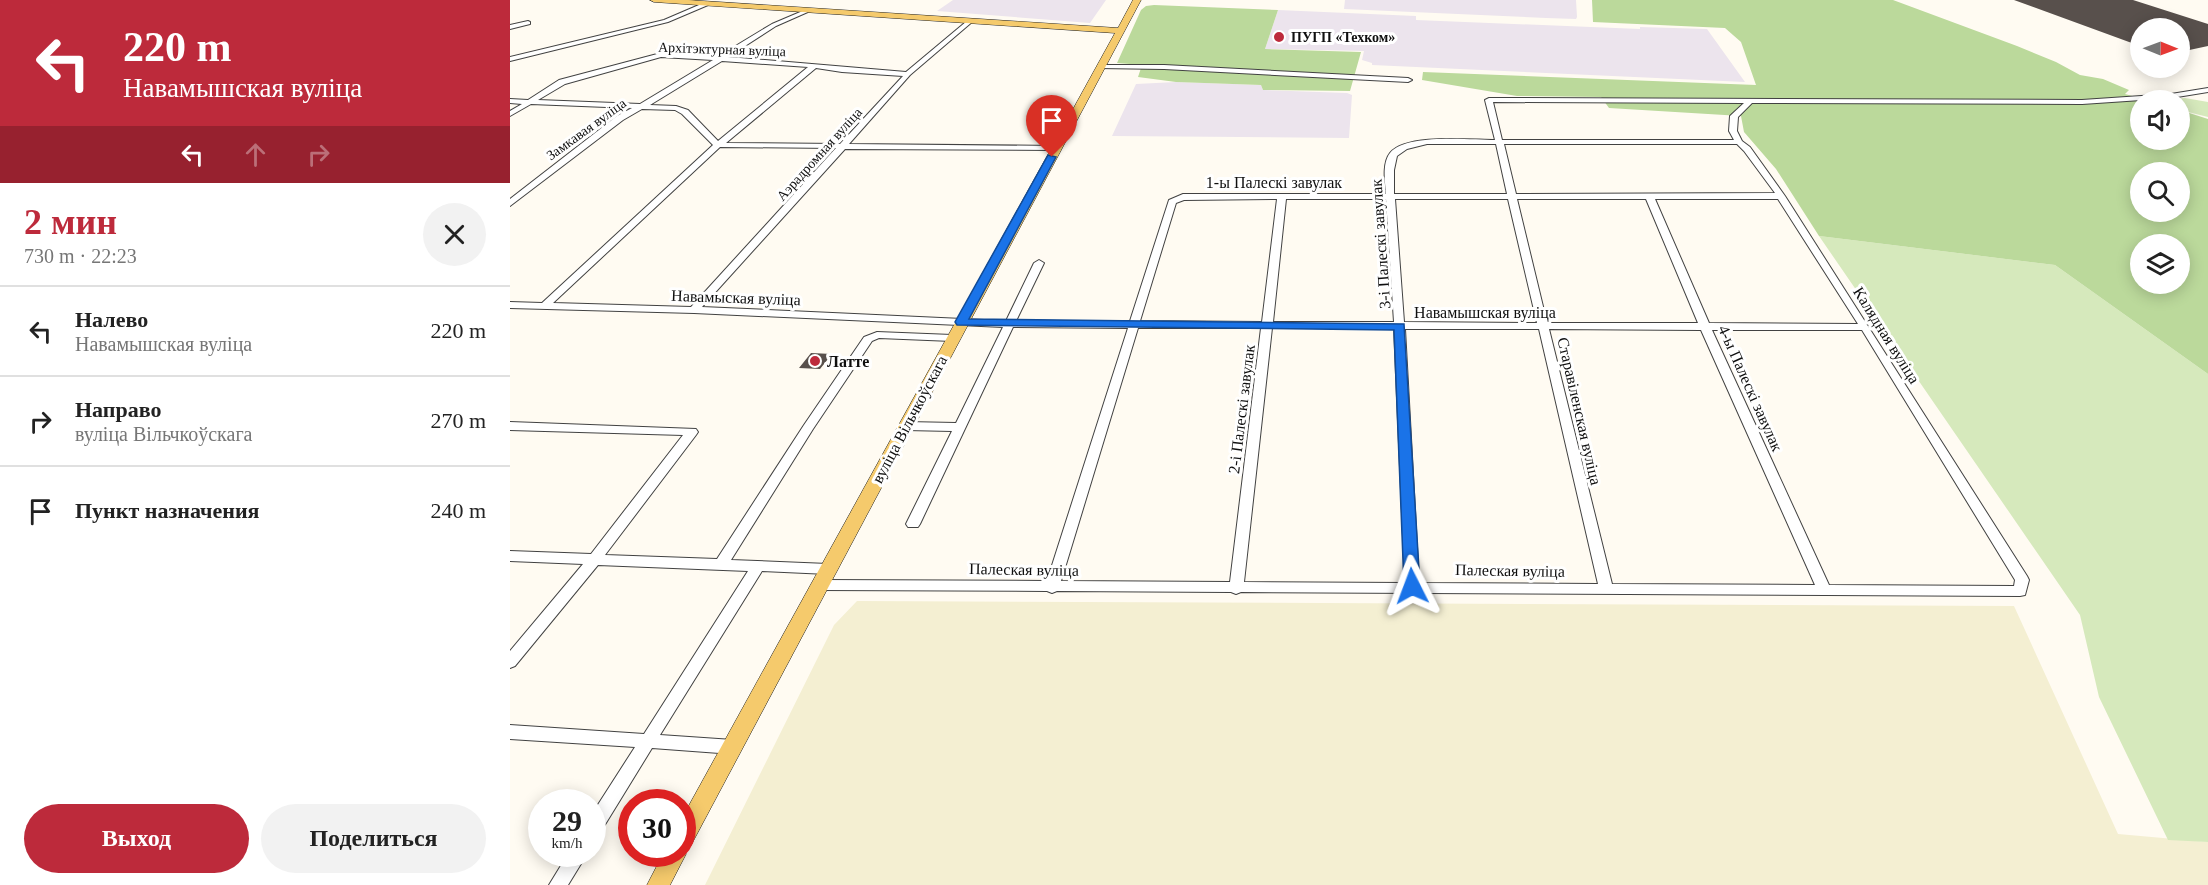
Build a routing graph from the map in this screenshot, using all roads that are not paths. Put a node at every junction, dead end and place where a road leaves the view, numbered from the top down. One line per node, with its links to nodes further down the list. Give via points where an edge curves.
1 (654, 0): 3 (main road)
2 (1137, 0): 8 (main road, вуліца Вільчкоўскага)
3 (706, 4): 4 (main road); 10 (street, via 666,21)
4 (807, 10): 5 (main road); 9 (street, Замкавая вуліца)
5 (969, 22): 8 (main road); 13 (street, Аэрадромная вуліца)
6 (528, 23): 7 (street)
7 (510, 27)
8 (1120, 31): 12 (main road, вуліца Вільчкоўскага)
9 (721, 58): 11 (street, Архітэктурная вуліца); 17 (street, Архітэктурная вуліца, via 661,55 561,82); 19 (street, Замкавая вуліца)
10 (510, 59)
11 (813, 67): 13 (street, Архітэктурная вуліца); 23 (street)
12 (1101, 67): 14 (street); 25 (main road, вуліца Вільчкоўскага)
13 (908, 74): 24 (street, Аэрадромная вуліца)
14 (1408, 80)
15 (2208, 90): 18 (street, via 2082,102)
16 (510, 101): 17 (street)
17 (528, 102): 19 (street); 20 (street, Архітэктурная вуліца)
18 (1749, 102): 21 (street, via 1734,116 1733,131); 22 (street, Старавіленская вуліца, via 1490,100)
19 (641, 106): 23 (street, via 686,112); 31 (street, Замкавая вуліца)
20 (510, 114)
21 (1739, 142): 22 (street, 3-і Палескі завулак); 26 (street, Калядная вуліца)
22 (1501, 143): 28 (street, 3-і Палескі завулак, via 1427,142 1402,149 1393,155 1390,165); 29 (street, Старавіленская вуліца)
23 (718, 145): 24 (street); 34 (street)
24 (844, 147): 25 (street); 35 (street, Аэрадромная вуліца)
25 (1057, 148): 37 (main road, вуліца Вільчкоўскага)
26 (1781, 196): 30 (street, 1-ы Палескі завулак); 44 (street, Калядная вуліца)
27 (1282, 197): 28 (street, 1-ы Палескі завулак); 39 (street, 1-ы Палескі завулак, via 1183,197 1172,202); 40 (street, 2-і Палескі завулак)
28 (1391, 197): 29 (street, 1-ы Палескі завулак); 41 (street, 3-і Палескі завулак)
29 (1514, 197): 30 (street, 1-ы Палескі завулак); 42 (street, Старавіленская вуліца)
30 (1650, 197): 43 (street, 4-ы Палескі завулак)
31 (510, 203)
32 (1039, 263): 38 (street)
33 (515, 305): 34 (street, Навамыская вуліца); 36 (street)
34 (544, 306): 35 (street, Навамыская вуліца)
35 (694, 310): 37 (street, Навамыская вуліца)
36 (510, 313)
37 (961, 322): 38 (street, Навамышская вуліца); 45 (main road, вуліца Вільчкоўскага)
38 (1008, 324): 39 (street, Навамышская вуліца); 48 (street)
39 (1133, 325): 40 (street, Навамышская вуліца); 57 (street, 1-ы Палескі завулак)
40 (1267, 326): 41 (street, Навамышская вуліца); 58 (street, 2-і Палескі завулак)
41 (1400, 326): 42 (street, Навамышская вуліца); 56 (street, 3-і Палескі завулак)
42 (1545, 327): 43 (street, Навамышская вуліца); 59 (street, Старавіленская вуліца)
43 (1705, 327): 44 (street, Навамышская вуліца); 60 (street, 4-ы Палескі завулак)
44 (1865, 327): 61 (street, Калядная вуліца, via 2022,580)
45 (952, 338): 47 (main road, вуліца Вільчкоўскага); 52 (street, via 877,335 868,339)
46 (510, 426): 51 (street, via 692,432)
47 (906, 426): 48 (street); 54 (main road, вуліца Вільчкоўскага)
48 (961, 428): 49 (street)
49 (913, 524)
50 (510, 556): 51 (street)
51 (593, 561): 52 (street); 62 (street)
52 (721, 564): 53 (street)
53 (758, 566): 54 (street); 64 (street)
54 (828, 569): 55 (main road, вуліца Вільчкоўскага)
55 (820, 585): 57 (street, Палеская вуліца); 65 (main road, вуліца Вільчкоўскага)
56 (1412, 586): 58 (street, Палеская вуліца); 59 (street, Палеская вуліца)
57 (1052, 588): 58 (street, Палеская вуліца)
58 (1236, 589)
59 (1606, 589): 60 (street, Палеская вуліца)
60 (1825, 591): 61 (street, Палеская вуліца)
61 (2020, 591)
62 (510, 662)
63 (510, 732): 64 (street)
64 (647, 742): 65 (street); 66 (street)
65 (733, 747): 67 (main road, вуліца Вільчкоўскага)
66 (606, 808)
67 (696, 814)
68 (570, 867): 70 (street)
69 (668, 867): 71 (main road)
70 (558, 885)
71 (658, 885)

